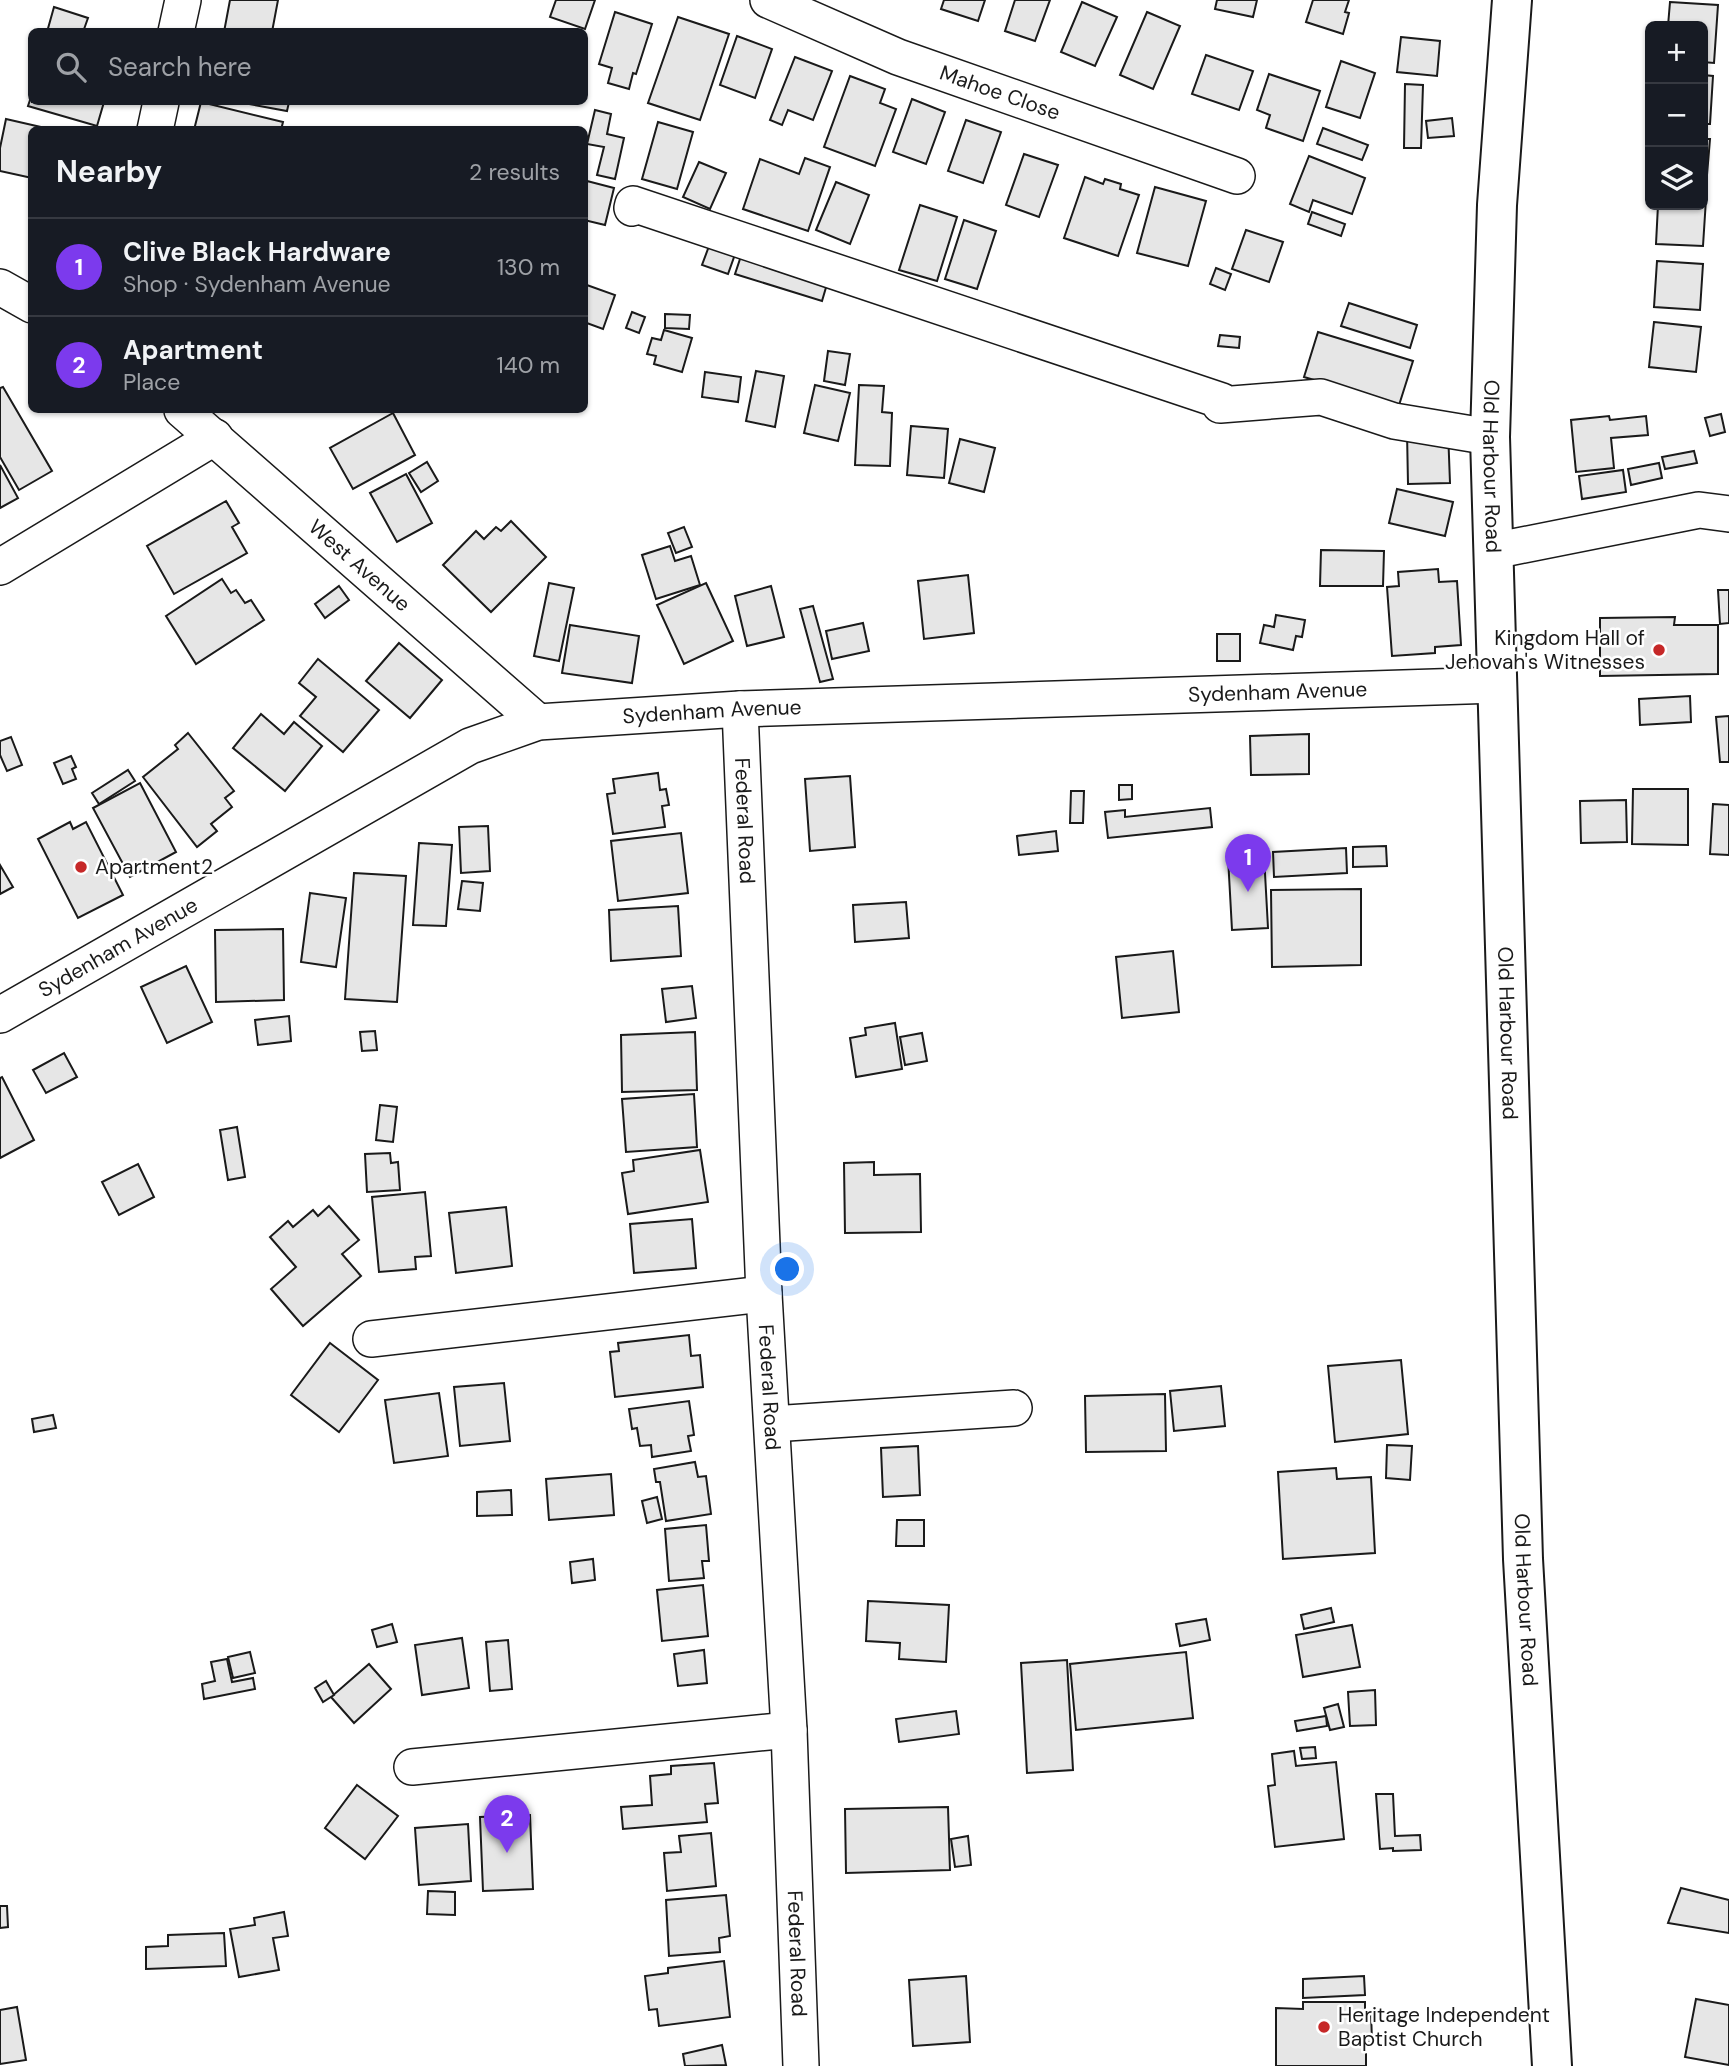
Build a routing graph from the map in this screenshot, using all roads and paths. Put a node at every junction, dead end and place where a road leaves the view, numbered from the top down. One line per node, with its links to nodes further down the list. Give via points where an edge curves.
1 (183, 0): 4 (street)
2 (768, 0): 7 (street, Mahoe Close, via 898,57)
3 (1513, 0): 13 (main road, Old Harbour Road, via 1497,205)
4 (177, 28)
5 (160, 105): 6 (street)
6 (156, 126)
7 (1237, 176)
8 (632, 208): 13 (street, via 633,204 1222,401 1220,405 1321,397 1394,421)
9 (0, 287): 10 (street)
10 (28, 302)
11 (187, 413): 12 (street, West Avenue)
12 (215, 437): 16 (street); 19 (street, West Avenue)
13 (1490, 437): 15 (main road, Old Harbour Road)
14 (1729, 514): 15 (street, via 1699,510)
15 (1493, 551): 17 (main road, Old Harbour Road)
16 (0, 567)
17 (1497, 685): 18 (street, Sydenham Avenue); 28 (main road, Old Harbour Road, via 1522,1559)
18 (740, 709): 19 (street, Sydenham Avenue); 21 (street, Federal Road)
19 (538, 722): 20 (street, Sydenham Avenue, via 470,746)
20 (0, 1014)
21 (764, 1294): 22 (street); 24 (street, Federal Road)
22 (371, 1339)
23 (1014, 1408): 24 (street)
24 (772, 1424): 25 (street, Federal Road)
25 (789, 1730): 26 (street); 27 (street, Federal Road)
26 (412, 1767)
27 (801, 2066)
28 (1552, 2066)

